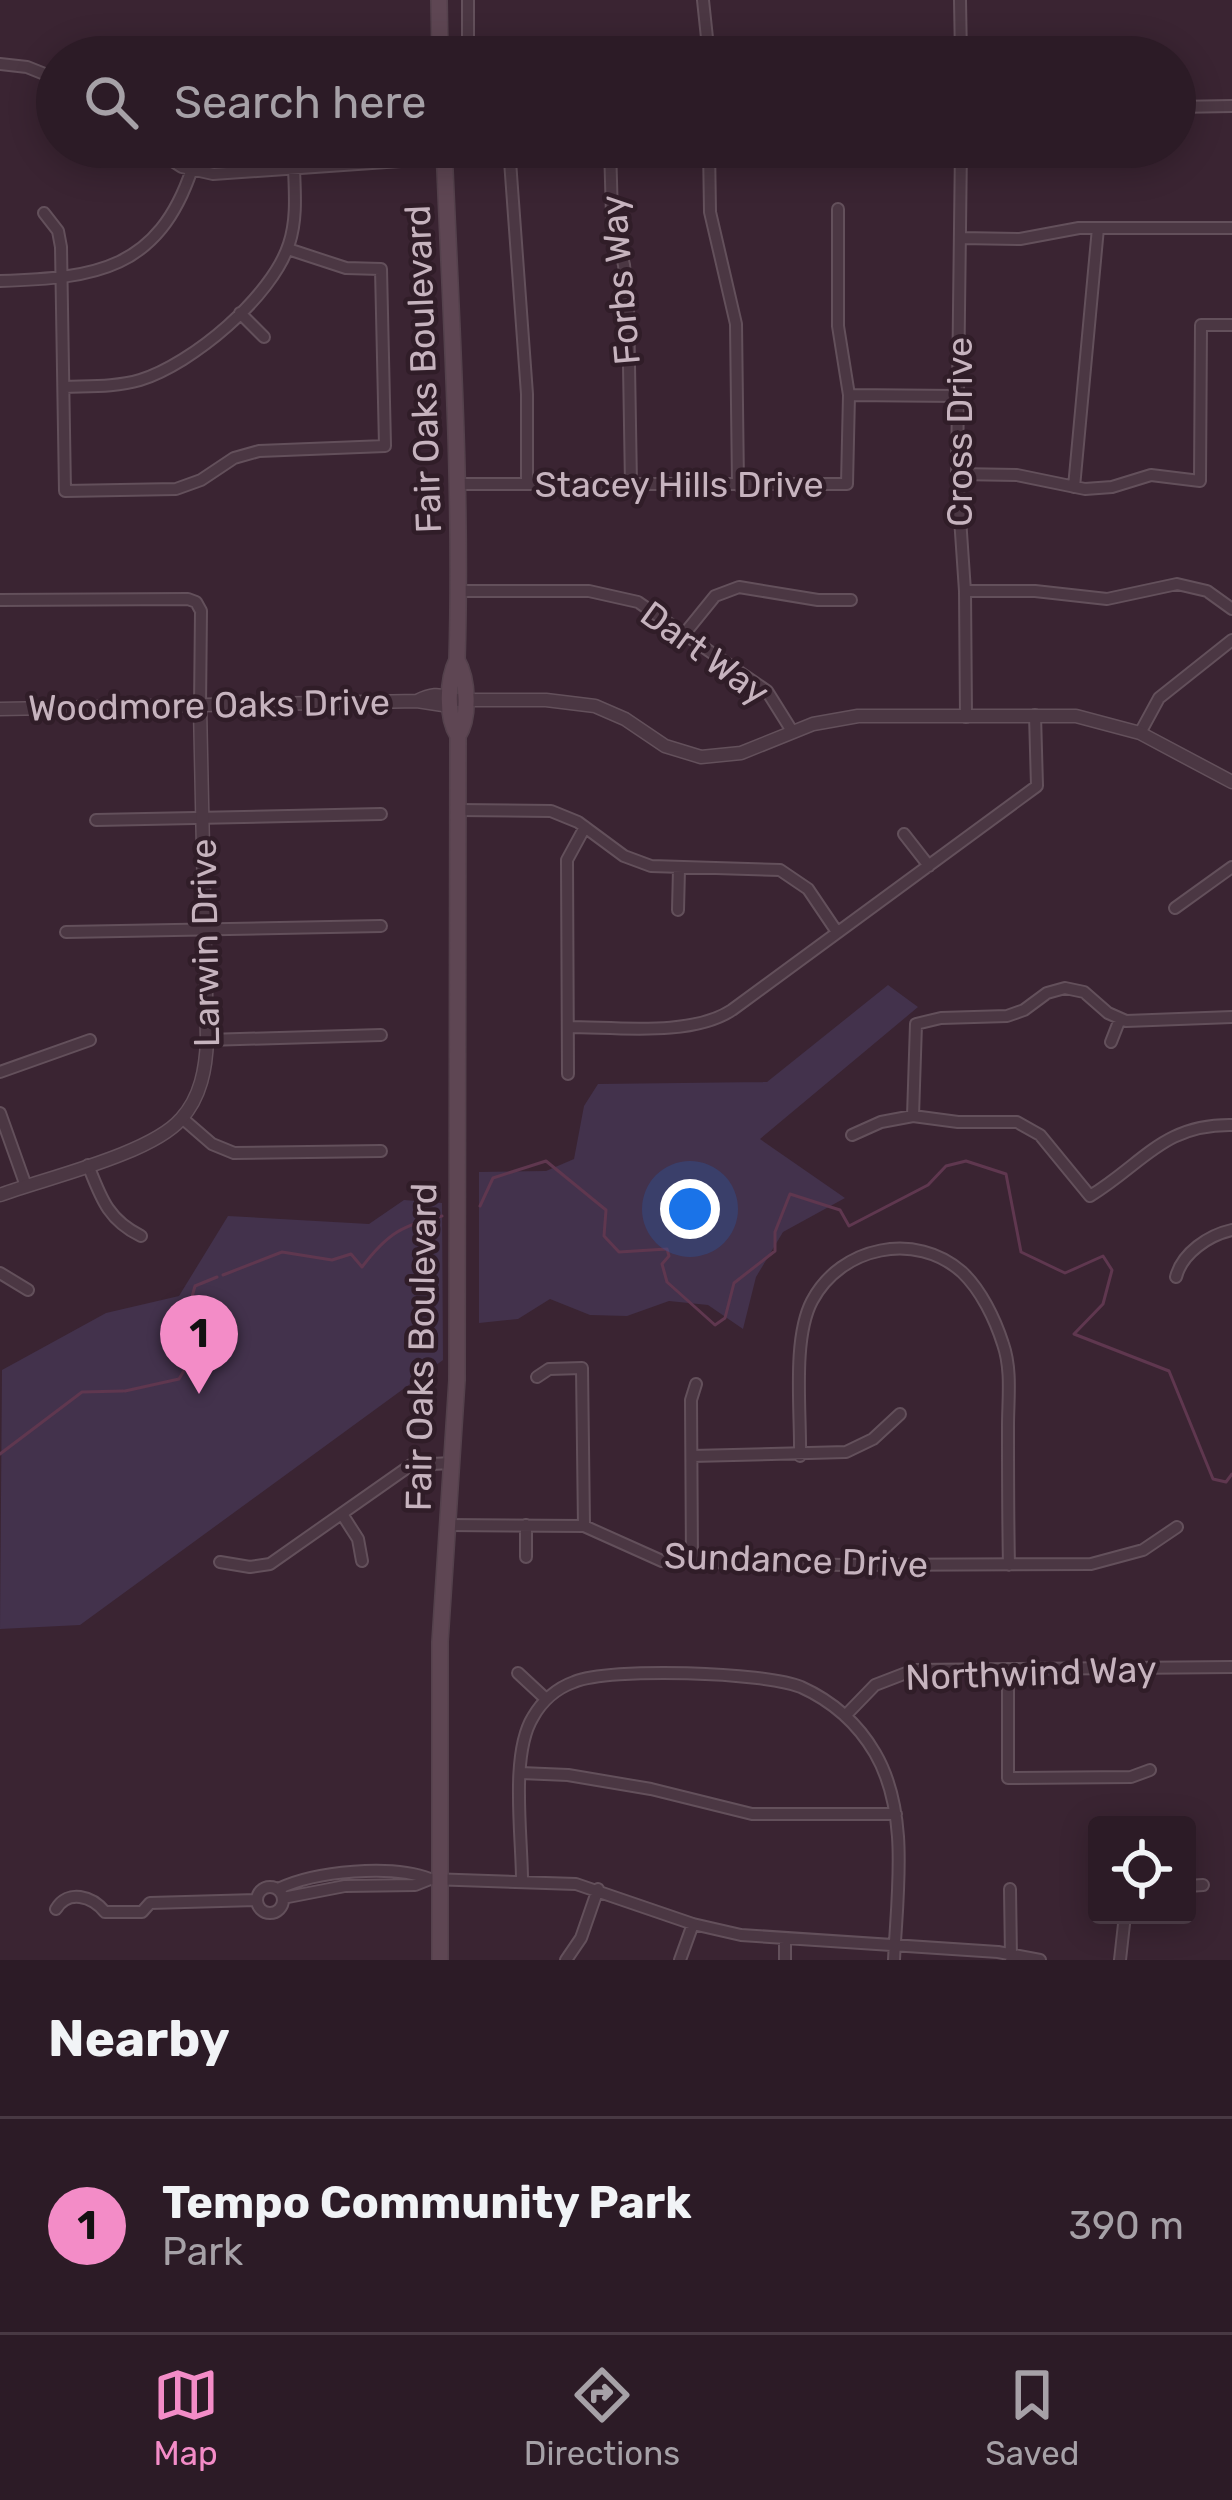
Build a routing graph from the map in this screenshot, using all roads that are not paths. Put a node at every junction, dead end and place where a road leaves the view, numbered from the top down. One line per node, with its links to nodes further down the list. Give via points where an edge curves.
1 (440, 0): 5 (main road)
2 (468, 0): 6 (street)
3 (704, 0): 7 (street)
4 (960, 0): 8 (street)
5 (440, 36)
6 (468, 36)
7 (707, 36)
8 (961, 36)
9 (0, 64): 10 (street)
10 (36, 71)
11 (1196, 106): 12 (street)
12 (1232, 106)
13 (317, 168): 20 (street)
14 (445, 168): 36 (main road, Fair Oaks Boulevard)
15 (511, 168): 37 (street)
16 (611, 168): 38 (street, Forbs Way, via 627,284)
17 (709, 168): 39 (street, via 710,212 736,324)
18 (961, 168): 25 (street, Cross Drive)
19 (192, 169): 20 (street); 27 (street, via 172,216 145,247 109,268)
20 (294, 170): 26 (street)
21 (838, 209): 33 (street, via 838,326)
22 (44, 213): 27 (street, via 58,231)
23 (1098, 228): 24 (street); 25 (street); 40 (street)
24 (1232, 228)
25 (961, 238): 34 (street, Cross Drive)
26 (288, 249): 29 (street); 32 (street, via 346,268 382,269 385,446 259,451 176,489 65,491)
27 (62, 278): 28 (street); 32 (street)
28 (0, 281)
29 (240, 313): 31 (street); 32 (street, via 169,369 125,384)
30 (1232, 325): 40 (street, via 1201,325 1200,481 1151,476)
31 (264, 337)
32 (65, 387)
33 (849, 395): 34 (street); 39 (street, Stacey Hills Drive, via 847,484)
34 (957, 396): 35 (street, Cross Drive)
35 (957, 474): 40 (street); 42 (street, Cross Drive)
36 (457, 484): 37 (street, Stacey Hills Drive); 41 (main road, Fair Oaks Boulevard)
37 (527, 484): 38 (street, Stacey Hills Drive)
38 (631, 485): 39 (street, Stacey Hills Drive)
39 (738, 485)
40 (1074, 487)
41 (459, 591): 46 (street, Dart Way, via 604,592 638,602); 48 (main road, Fair Oaks Boulevard, via 451,676)
42 (965, 591): 45 (street, via 1107,599 1177,584 1207,591); 52 (street, Cross Drive)
43 (0, 600): 49 (street, via 196,602)
44 (850, 600): 46 (street, via 739,586 710,600)
45 (1232, 609)
46 (685, 633): 53 (street, Dart Way, via 767,691)
47 (1232, 640): 54 (street, via 1170,687)
48 (458, 701): 49 (street, Woodmore Oaks Drive); 53 (street, Woodmore Oaks Drive, via 578,703 701,757 741,753); 56 (main road, Fair Oaks Boulevard, via 451,724 458,736)
49 (200, 707): 50 (street, Woodmore Oaks Drive); 58 (street, Larwin Drive)
50 (0, 709)
51 (1035, 715): 52 (street, Woodmore Oaks Drive); 54 (street, Woodmore Oaks Drive, via 1094,719); 62 (street, via 1036,786)
52 (966, 717): 53 (street, Woodmore Oaks Drive, via 858,716)
53 (792, 731)
54 (1140, 734): 55 (street, Woodmore Oaks Drive)
55 (1232, 782)
56 (458, 810): 60 (street, via 535,809); 99 (main road, Fair Oaks Boulevard)
57 (381, 814): 58 (street)
58 (204, 818): 59 (street); 68 (street, Larwin Drive)
59 (96, 820)
60 (586, 827): 64 (street, via 637,862); 73 (street, via 567,860)
61 (904, 834): 62 (street)
62 (929, 866): 70 (street)
63 (1232, 867): 65 (street)
64 (680, 868): 66 (street); 70 (street, via 786,872)
65 (1175, 908)
66 (678, 910)
67 (381, 926): 68 (street)
68 (206, 928): 69 (street); 76 (street, Larwin Drive)
69 (65, 932)
70 (837, 932): 73 (street, via 714,1021)
71 (1232, 1017): 72 (street)
72 (1120, 1019): 77 (street); 81 (street, via 1090,995 1065,988 1006,1016 916,1024)
73 (568, 1027): 79 (street)
74 (380, 1035): 76 (street)
75 (90, 1040): 78 (street)
76 (207, 1040): 82 (street, Larwin Drive, via 206,1068)
77 (1112, 1042)
78 (0, 1072)
79 (568, 1075)
80 (0, 1113): 87 (street)
81 (914, 1116): 83 (street, via 1017,1122 1040,1135 1090,1196 1181,1130); 84 (street)
82 (182, 1118): 85 (street, via 234,1154); 86 (street, via 148,1143)
83 (1232, 1125)
84 (852, 1135)
85 (381, 1151)
86 (88, 1165): 87 (street); 90 (street, via 108,1213)
87 (26, 1186): 88 (street)
88 (0, 1195)
89 (1232, 1230): 92 (street, via 1187,1256)
90 (141, 1237)
91 (0, 1273): 93 (street)
92 (1177, 1276)
93 (28, 1290)
94 (537, 1377): 103 (street, via 556,1367 582,1368)
95 (696, 1384): 97 (street)
96 (900, 1414): 98 (street, via 846,1452)
97 (692, 1456): 98 (street); 108 (street)
98 (800, 1456): 109 (street, via 802,1334 820,1289 845,1264 875,1251 910,1249 943,1259 977,1290 1006,1354)
99 (452, 1462): 100 (street, via 411,1465); 101 (main road, Fair Oaks Boulevard)
100 (342, 1514): 106 (street); 107 (street, via 270,1564)
101 (447, 1525): 102 (street, Sundance Drive); 118 (main road, Fair Oaks Boulevard)
102 (526, 1525): 103 (street, Sundance Drive); 105 (street)
103 (584, 1526): 108 (street, Sundance Drive, via 648,1557)
104 (1177, 1527): 109 (street, Sundance Drive, via 1108,1562)
105 (526, 1557)
106 (362, 1561)
107 (220, 1562)
108 (692, 1562): 109 (street, Sundance Drive)
109 (1009, 1564)
110 (1232, 1667): 111 (street, Northwind Way)
111 (1008, 1669): 114 (street, Northwind Way, via 899,1673); 115 (street, via 1009,1778)
112 (518, 1673): 113 (street)
113 (546, 1700): 114 (street, via 572,1682 601,1676 746,1675 802,1688); 116 (street, via 524,1739)
114 (845, 1716): 117 (street, via 877,1756)
115 (1150, 1770)
116 (521, 1773): 117 (street, via 651,1789 752,1814); 119 (street)
117 (896, 1814): 130 (street)
118 (435, 1879): 119 (street); 124 (street, via 345,1879); 132 (main road, Fair Oaks Boulevard)
119 (522, 1880): 122 (street)
120 (1196, 1885): 121 (street)
121 (1203, 1885)
122 (598, 1888): 127 (street); 133 (street)
123 (1010, 1889): 131 (street)
124 (280, 1893): 125 (street, via 266,1887); 125 (street, via 279,1910 271,1913)
125 (257, 1900): 126 (street, via 105,1912 81,1896)
126 (56, 1909)
127 (693, 1924): 129 (street); 134 (street)
128 (1124, 1924): 138 (street)
129 (785, 1939): 130 (street); 135 (street)
130 (895, 1946): 131 (street); 136 (street)
131 (1011, 1957): 137 (street)
132 (440, 1960)
133 (566, 1960)
134 (680, 1960)
135 (785, 1960)
136 (894, 1960)
137 (1040, 1960)
138 (1120, 1960)

